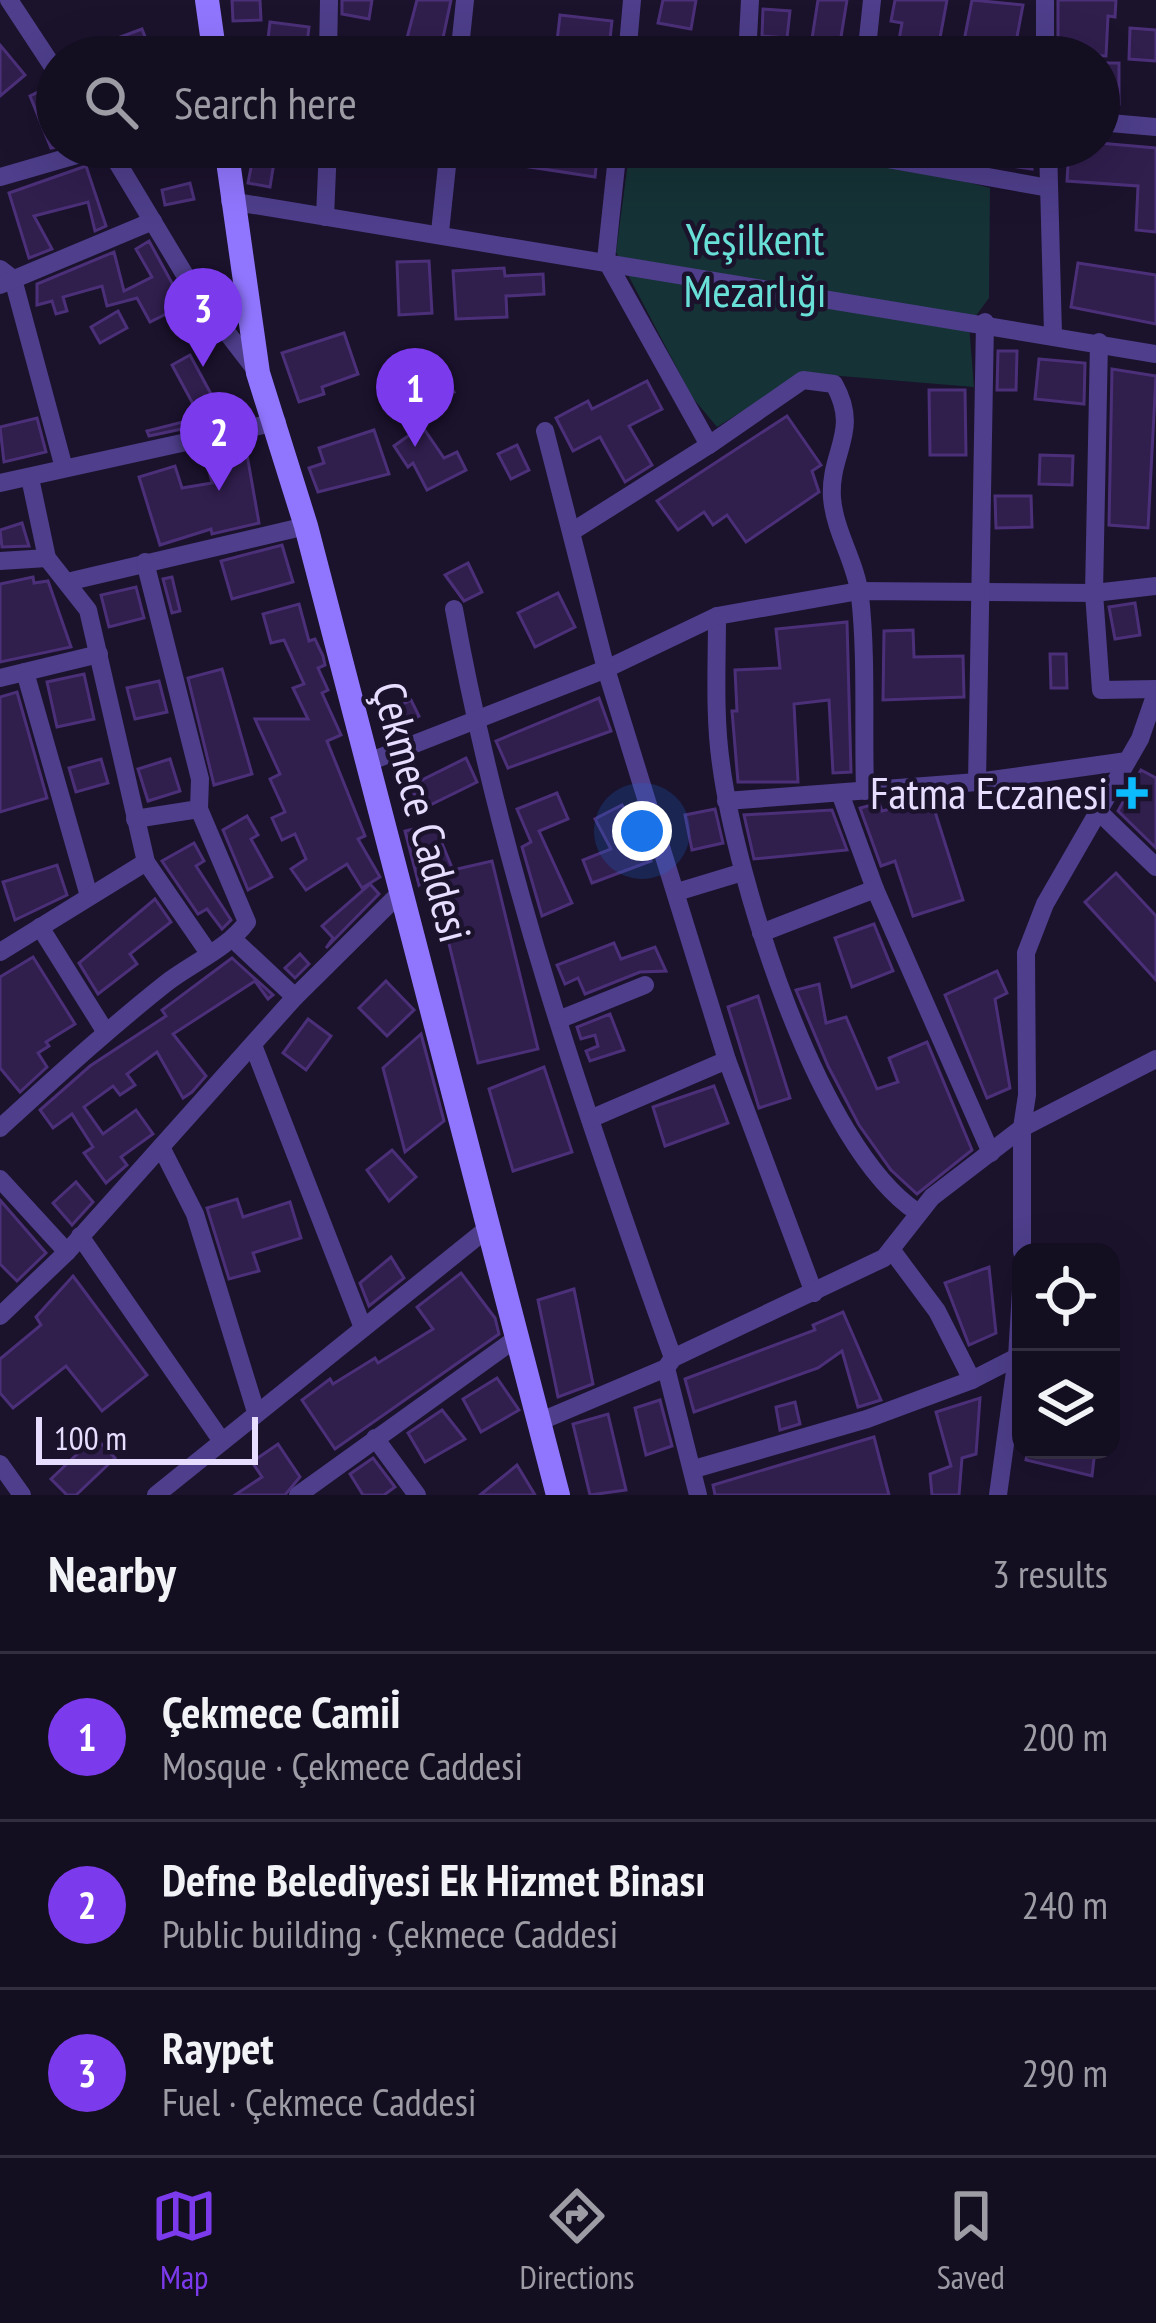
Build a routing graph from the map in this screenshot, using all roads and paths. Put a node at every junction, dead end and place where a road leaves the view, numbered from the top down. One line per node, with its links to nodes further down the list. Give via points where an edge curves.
1 (207, 0): 10 (main road)
2 (329, 0): 11 (street)
3 (466, 0): 12 (street)
4 (632, 0): 13 (street)
5 (750, 0): 14 (street)
6 (872, 0): 15 (street)
7 (1045, 0): 16 (street)
8 (12, 6): 9 (street); 17 (street)
9 (0, 29)
10 (212, 36)
11 (328, 36)
12 (462, 36)
13 (629, 36)
14 (748, 36)
15 (868, 36)
16 (1046, 36)
17 (36, 42)
18 (1120, 124): 19 (street)
19 (1156, 127)
20 (36, 167): 28 (street)
21 (119, 168): 32 (street)
22 (228, 168): 30 (main road, Çekmece Caddesi)
23 (327, 168): 31 (street)
24 (447, 168): 33 (street)
25 (616, 168): 34 (street)
26 (937, 168): 29 (street)
27 (1049, 168): 29 (street)
28 (0, 177)
29 (1049, 188): 37 (street)
30 (230, 201): 31 (street); 40 (main road, Çekmece Caddesi)
31 (325, 218): 33 (street)
32 (153, 221): 35 (street); 40 (street)
33 (440, 232): 34 (street)
34 (606, 260): 36 (street); 43 (street)
35 (4, 278): 44 (street)
36 (985, 322): 37 (street); 56 (street)
37 (1053, 334): 38 (street)
38 (1099, 342): 39 (street); 55 (street)
39 (1156, 354)
40 (258, 373): 41 (main road, Çekmece Caddesi)
41 (277, 422): 44 (street); 47 (main road, Çekmece Caddesi)
42 (545, 431): 48 (street)
43 (709, 445): 48 (street); 54 (street, via 803,380 834,384 848,408 831,473 834,520)
44 (64, 468): 45 (street)
45 (30, 478): 46 (street); 49 (street)
46 (0, 483)
47 (306, 526): 51 (street); 67 (main road, Çekmece Caddesi)
48 (572, 531): 60 (street)
49 (47, 558): 50 (street); 52 (street)
50 (0, 561)
51 (145, 562): 52 (street); 72 (street, via 200,779)
52 (67, 582): 59 (street, via 88,610)
53 (1156, 586): 55 (street)
54 (860, 591): 56 (street); 58 (street); 69 (street)
55 (1094, 593): 56 (street); 63 (street, via 1101,690)
56 (980, 594): 68 (street)
57 (454, 609): 64 (street)
58 (717, 616): 60 (street); 71 (street)
59 (99, 655): 61 (street); 74 (street)
60 (606, 669): 64 (street); 79 (street)
61 (25, 672): 62 (street); 81 (street)
62 (0, 677)
63 (1156, 691): 65 (street)
64 (475, 717): 67 (street); 89 (street)
65 (1148, 742): 66 (street)
66 (1127, 761): 68 (street); 73 (street)
67 (365, 763): 80 (main road, Çekmece Caddesi)
68 (977, 782): 69 (street)
69 (866, 790): 70 (street)
70 (840, 793): 71 (street); 78 (street)
71 (726, 801): 77 (street)
72 (199, 809): 74 (street); 84 (street, via 247,922)
73 (1098, 812): 76 (street); 96 (street, via 1026,953)
74 (135, 819): 75 (street)
75 (146, 862): 81 (street); 86 (street)
76 (1156, 867)
77 (743, 872): 79 (street); 83 (street)
78 (875, 889): 83 (street); 98 (street)
79 (677, 892): 93 (street)
80 (400, 893): 88 (street); 101 (main road, Çekmece Caddesi)
81 (89, 896): 82 (street)
82 (40, 928): 85 (street); 90 (street)
83 (761, 933): 100 (street, via 819,1077 860,1148)
84 (234, 940): 86 (street); 88 (street)
85 (0, 952)
86 (208, 952): 90 (street)
87 (645, 985): 89 (street)
88 (295, 997): 91 (street)
89 (558, 1019): 94 (street)
90 (105, 1031): 95 (street)
91 (253, 1045): 97 (street); 107 (street)
92 (1156, 1059): 96 (street)
93 (728, 1060): 94 (street); 105 (street)
94 (590, 1119): 110 (street)
95 (0, 1128)
96 (1022, 1128): 98 (street); 102 (street)
97 (160, 1147): 103 (street); 113 (street, via 195,1214)
98 (991, 1153): 100 (street)
99 (0, 1179): 103 (street)
100 (917, 1212): 104 (street)
101 (488, 1228): 107 (street); 108 (main road, Çekmece Caddesi)
102 (1022, 1243)
103 (74, 1244): 106 (street); 116 (street)
104 (893, 1252): 105 (street); 111 (street, via 937,1311)
105 (814, 1293): 110 (street)
106 (0, 1316)
107 (363, 1328): 113 (street)
108 (518, 1337): 114 (main road, Çekmece Caddesi); 115 (street)
109 (1012, 1360): 111 (street)
110 (669, 1363): 114 (street); 118 (street)
111 (972, 1380): 118 (street)
112 (1012, 1393): 125 (street)
113 (256, 1412): 116 (street)
114 (541, 1420): 123 (main road, Çekmece Caddesi)
115 (375, 1438): 121 (street); 122 (street)
116 (221, 1440): 120 (street)
117 (0, 1464): 119 (street)
118 (694, 1469): 124 (street)
119 (22, 1495)
120 (156, 1495)
121 (298, 1495)
122 (417, 1495)
123 (558, 1495)
124 (698, 1495)
125 (998, 1495)

